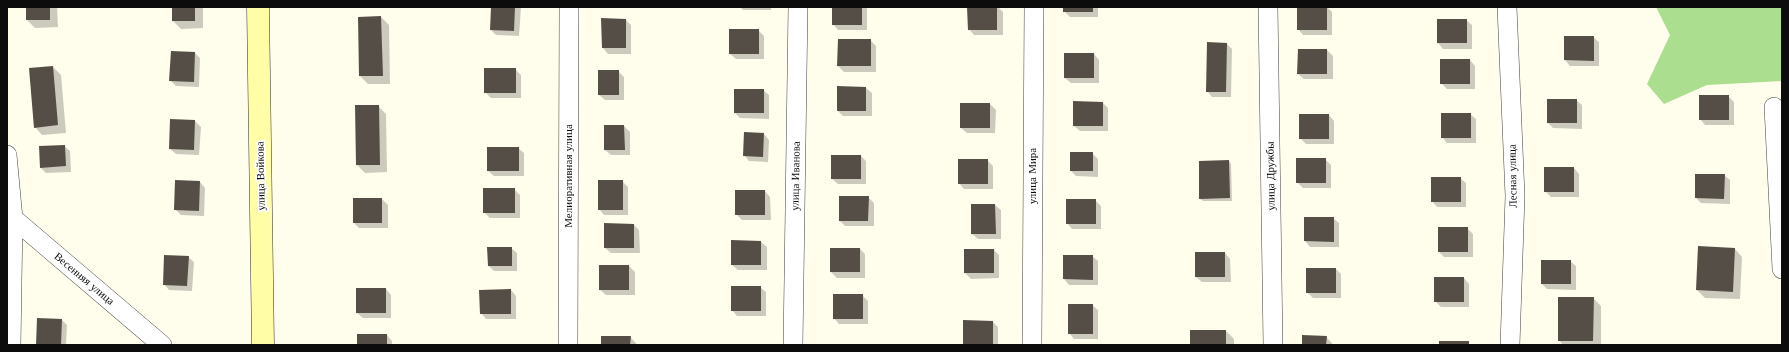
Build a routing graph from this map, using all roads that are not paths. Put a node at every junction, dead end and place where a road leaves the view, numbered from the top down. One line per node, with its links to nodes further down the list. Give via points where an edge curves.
1 (258, 7): 13 (main road, улица Войкова)
2 (570, 7): 14 (street, Мелиоративная улица)
3 (798, 7): 15 (street, улица Иванова)
4 (1034, 7): 16 (street, улица Мира)
5 (1268, 7): 17 (street, улица Дружбы)
6 (1507, 7): 18 (street, Лесная улица, via 1515,196)
7 (1774, 107): 10 (street)
8 (7, 155): 9 (street)
9 (10, 216): 11 (street); 12 (street, Весенняя улица)
10 (1782, 269)
11 (11, 345)
12 (162, 345)
13 (263, 345)
14 (568, 345)
15 (793, 345)
16 (1032, 345)
17 (1273, 345)
18 (1510, 345)

